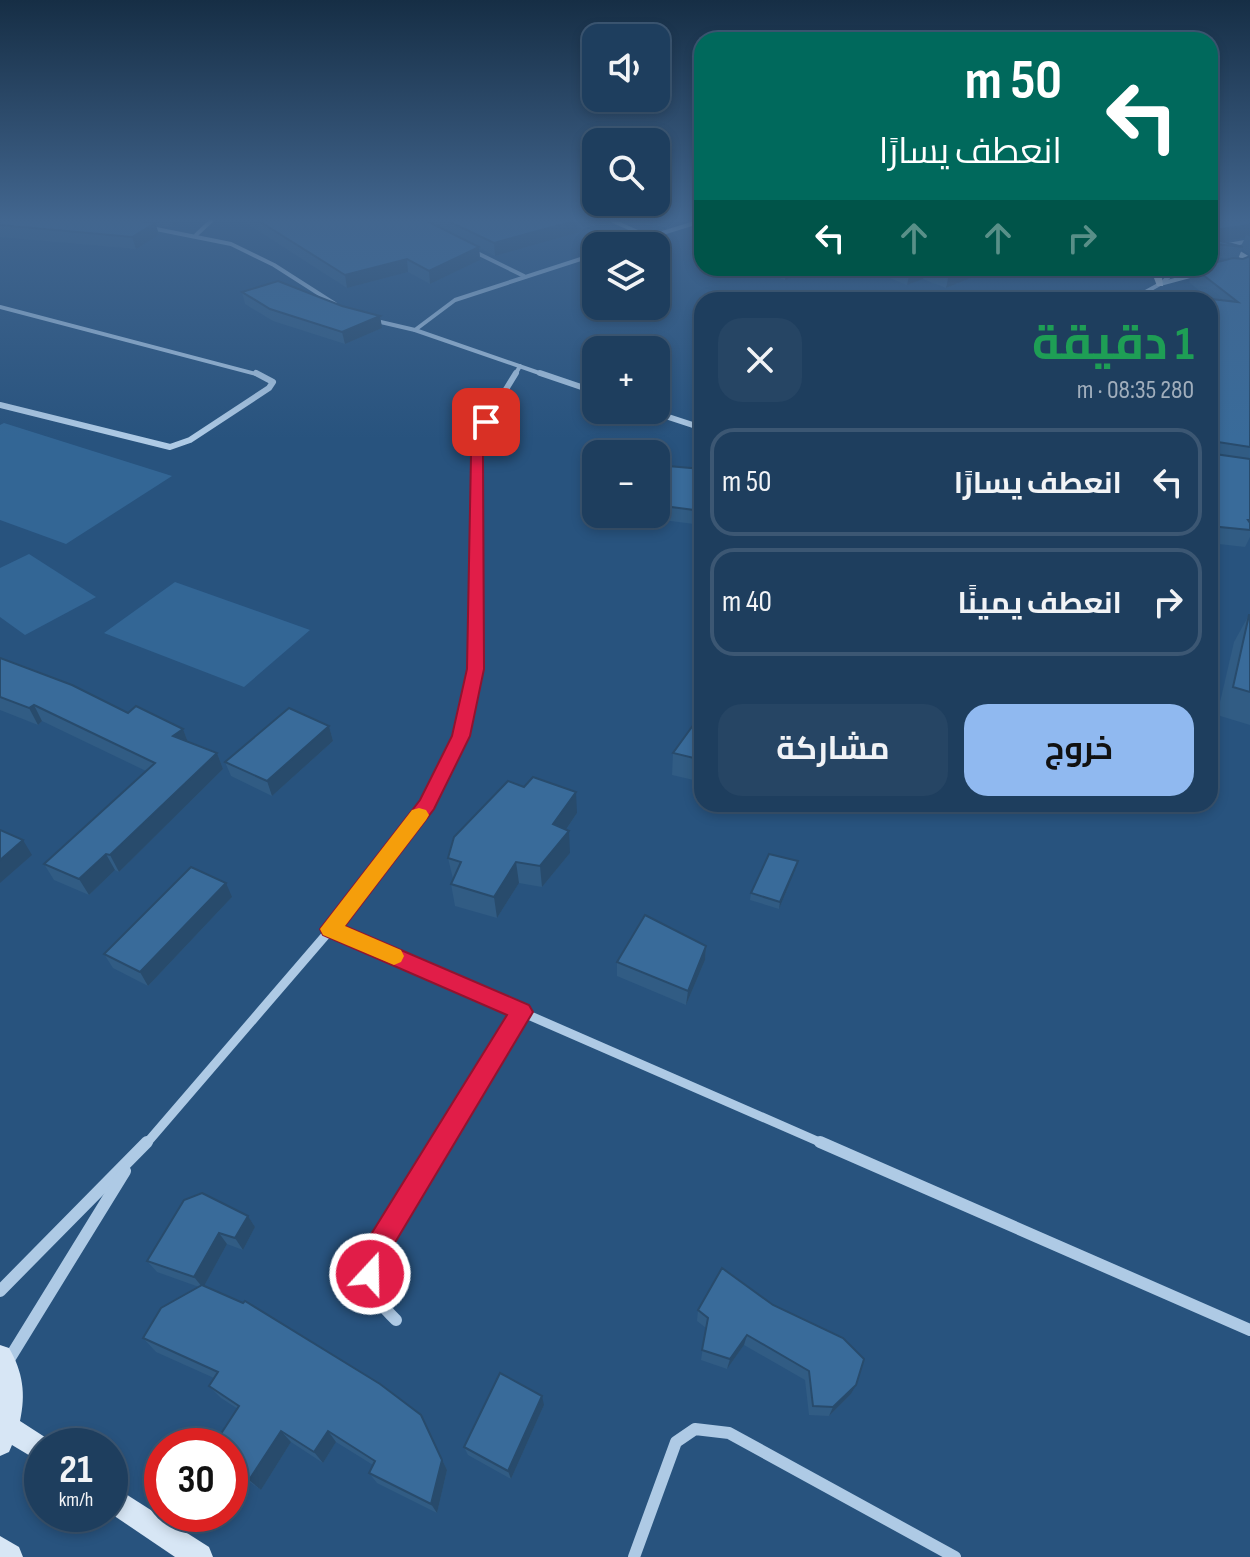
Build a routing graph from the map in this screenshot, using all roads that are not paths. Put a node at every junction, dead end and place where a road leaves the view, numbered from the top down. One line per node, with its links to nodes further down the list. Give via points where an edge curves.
1 (317, 294): 3 (street)
2 (473, 294): 6 (street, via 455,300)
3 (337, 306)
4 (0, 310): 9 (street, via 257,373 273,382 190,440 170,447)
5 (368, 319): 6 (street)
6 (415, 330): 7 (street)
7 (520, 366): 8 (street); 12 (street, via 486,422 477,456 475,669 461,736 428,804)
8 (582, 387)
9 (2, 407)
10 (670, 418): 11 (street)
11 (694, 425)
12 (331, 929): 13 (street); 14 (street)
13 (522, 1012): 16 (street, via 379,1245 370,1274 375,1302); 17 (street)
14 (132, 1160): 15 (street); 18 (street)
15 (0, 1291)
16 (396, 1320)
17 (1250, 1330)
18 (3, 1361): 19 (main road, via 12,1404)
19 (4, 1435): 20 (main road)
20 (24, 1443)
21 (128, 1509): 24 (main road)
22 (0, 1550): 23 (main road)
23 (9, 1557)
24 (199, 1557)
25 (634, 1557): 26 (street, via 676,1442 695,1429 729,1433)
26 (955, 1557)

